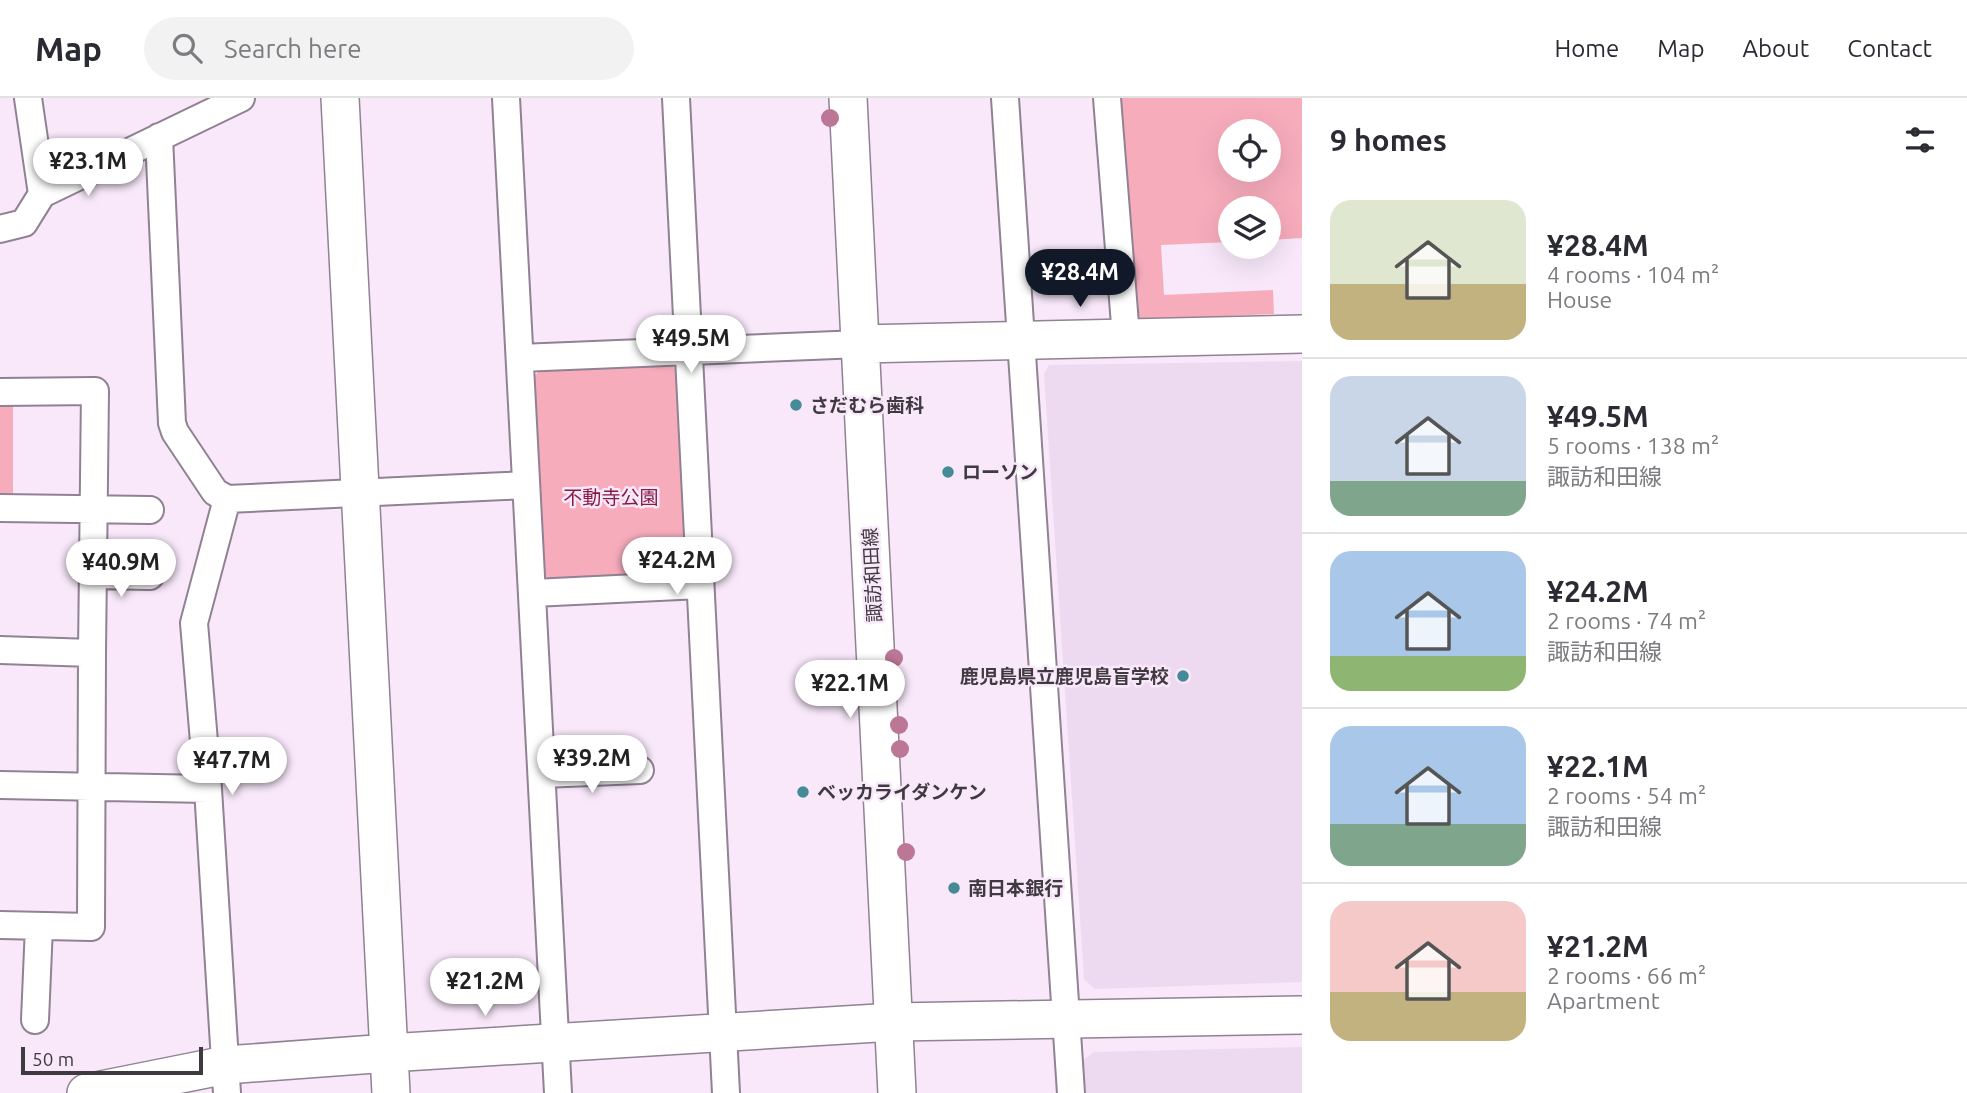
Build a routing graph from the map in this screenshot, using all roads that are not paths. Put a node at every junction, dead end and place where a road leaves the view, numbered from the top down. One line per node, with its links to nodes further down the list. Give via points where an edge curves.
1 (28, 98): 10 (street)
2 (242, 98): 9 (street)
3 (340, 98): 20 (street)
4 (506, 98): 17 (street)
5 (676, 98): 16 (street)
6 (848, 98): 15 (street, 諏訪和田線)
7 (1005, 98): 14 (street)
8 (1107, 98): 13 (street)
9 (159, 137): 10 (street); 21 (street, via 172,423 215,492)
10 (43, 194): 11 (street, via 24,223)
11 (0, 229)
12 (1302, 334): 13 (street)
13 (1126, 337): 14 (street)
14 (1022, 339): 15 (street); 39 (street)
15 (860, 344): 16 (street); 41 (street, 諏訪和田線)
16 (689, 351): 17 (street); 27 (street)
17 (520, 358): 19 (street)
18 (0, 392): 23 (street, via 95,391)
19 (526, 485): 20 (street); 28 (street)
20 (361, 494): 21 (street); 44 (street)
21 (227, 499): 35 (street, via 194,623)
22 (0, 508): 23 (street)
23 (93, 509): 24 (street); 25 (street)
24 (150, 510)
25 (93, 575): 26 (street); 30 (street)
26 (150, 576)
27 (701, 585): 28 (street); 42 (street)
28 (533, 593): 32 (street)
29 (0, 650): 30 (street)
30 (92, 653): 34 (street)
31 (640, 770): 32 (street)
32 (542, 774): 43 (street)
33 (0, 785): 34 (street)
34 (92, 787): 35 (street); 37 (street, via 91,926)
35 (208, 789): 45 (street)
36 (0, 925): 37 (street)
37 (39, 926): 40 (street)
38 (1302, 1015): 39 (street)
39 (1067, 1018): 41 (street); 52 (street)
40 (35, 1020)
41 (894, 1022): 42 (street); 51 (street, 諏訪和田線)
42 (723, 1032): 43 (street); 50 (street)
43 (555, 1043): 44 (street); 49 (street)
44 (388, 1053): 45 (street); 48 (street)
45 (226, 1079): 46 (street)
46 (129, 1089): 47 (street)
47 (86, 1093)
48 (391, 1093)
49 (558, 1093)
50 (726, 1093)
51 (898, 1093)
52 (1071, 1093)

